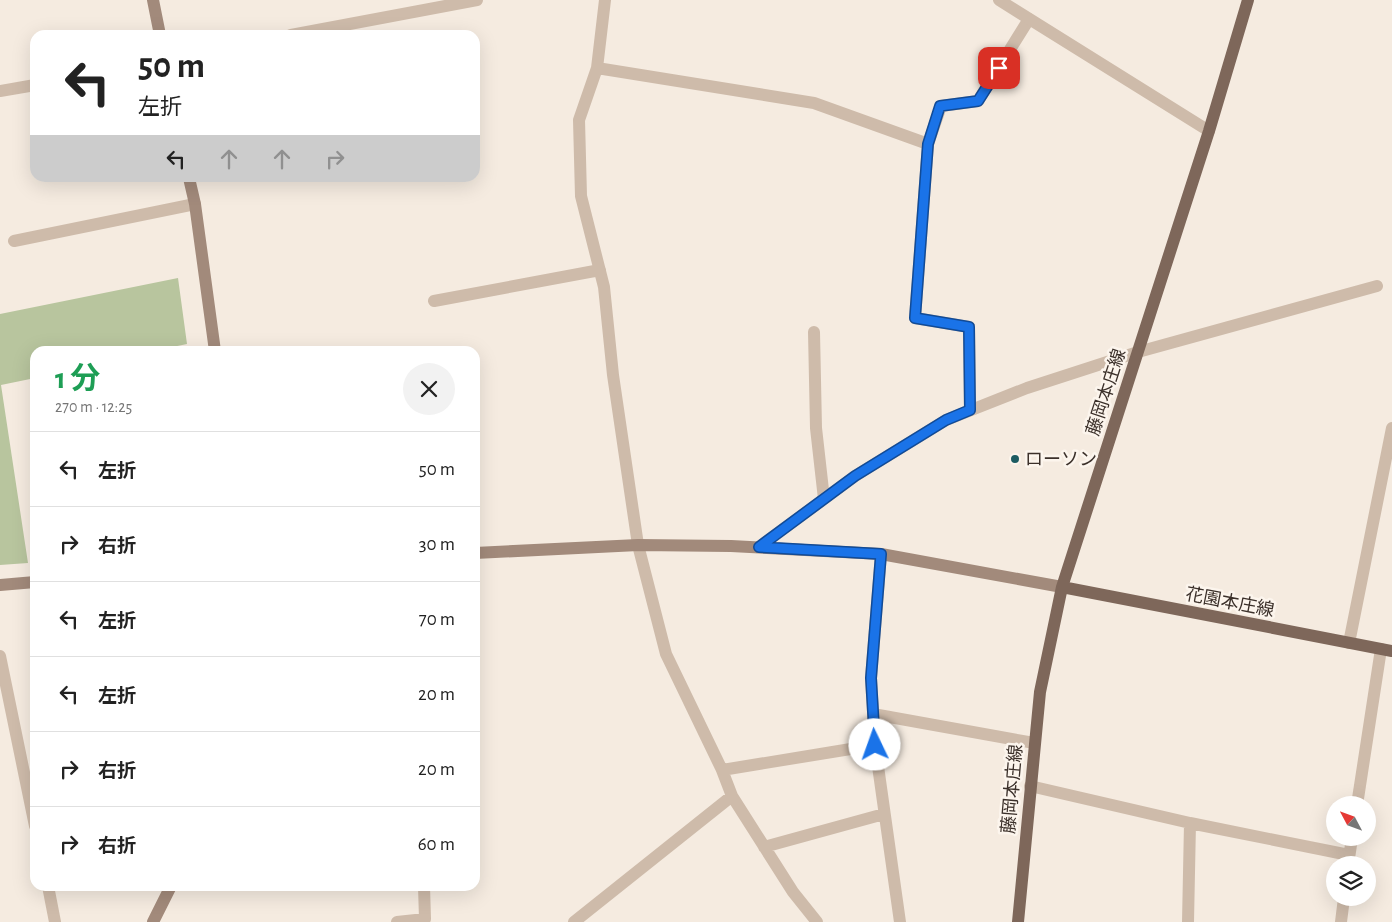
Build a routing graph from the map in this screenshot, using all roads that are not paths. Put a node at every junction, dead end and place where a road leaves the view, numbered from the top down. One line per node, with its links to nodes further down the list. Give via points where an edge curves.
1 (153, 0): 7 (street)
2 (477, 0): 8 (street)
3 (605, 0): 9 (street)
4 (999, 0): 6 (street)
5 (1248, 0): 12 (main road, 藤岡本庄線)
6 (1029, 19): 12 (street); 13 (street, via 978,101 940,106)
7 (159, 30)
8 (318, 30)
9 (597, 68): 13 (street, via 814,103); 17 (street, via 579,120 579,129 581,196)
10 (30, 85): 11 (street)
11 (0, 92)
12 (1209, 131): 22 (main road, 藤岡本庄線)
13 (928, 144): 23 (street, via 915,318 969,327)
14 (190, 182): 15 (street)
15 (195, 204): 16 (street); 21 (street)
16 (14, 242)
17 (600, 270): 19 (street); 26 (street)
18 (1377, 286): 22 (street)
19 (434, 301)
20 (814, 332): 25 (street, via 816,428)
21 (214, 346)
22 (1138, 352): 23 (street); 32 (main road, 藤岡本庄線)
23 (970, 410): 25 (street, via 946,420)
24 (1392, 428): 33 (street)
25 (824, 499): 27 (street)
26 (638, 545): 27 (street); 28 (street); 39 (street, via 666,654)
27 (759, 547): 29 (street)
28 (480, 554)
29 (881, 554): 32 (street); 36 (street, via 871,678)
30 (30, 582): 31 (street)
31 (0, 585)
32 (1062, 587): 33 (main road, 花園本庄線); 37 (main road, 藤岡本庄線, via 1040,692)
33 (1348, 643): 34 (main road, 花園本庄線)
34 (1387, 650): 42 (street)
35 (0, 656): 43 (street)
36 (873, 714): 37 (street); 38 (street)
37 (1034, 743): 40 (main road, 藤岡本庄線)
38 (875, 745): 39 (street); 44 (street)
39 (722, 770): 41 (street)
40 (1030, 786): 45 (street); 58 (main road, 藤岡本庄線)
41 (732, 796): 46 (street); 55 (street)
42 (1359, 796)
43 (30, 802)
44 (884, 814): 46 (street); 57 (street)
45 (1190, 823): 47 (street); 59 (street)
46 (764, 846): 56 (street, via 793,892)
47 (1332, 856)
48 (49, 891): 52 (street)
49 (169, 891): 53 (street)
50 (424, 891): 54 (street, via 425,919)
51 (1343, 906): 60 (street)
52 (55, 922)
53 (154, 922)
54 (397, 922)
55 (574, 922)
56 (817, 922)
57 (900, 922)
58 (1018, 922)
59 (1188, 922)
60 (1341, 922)

